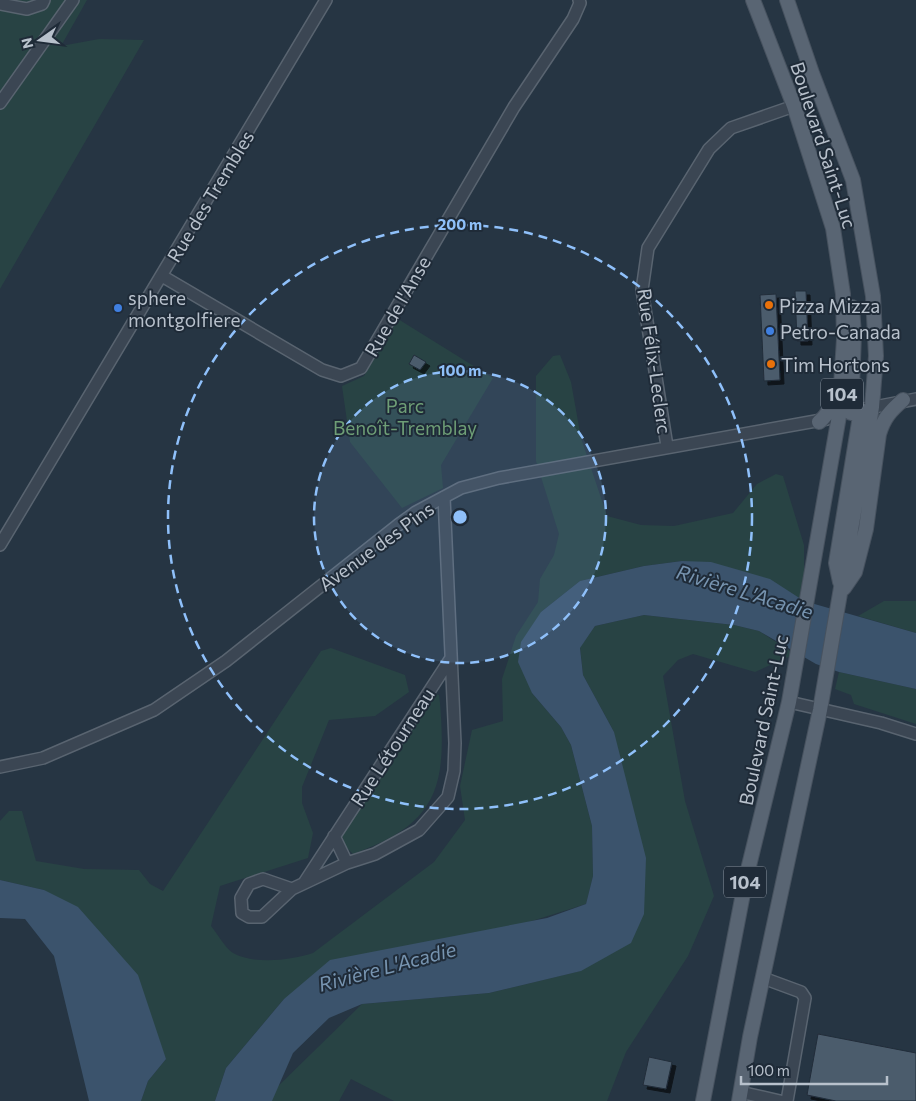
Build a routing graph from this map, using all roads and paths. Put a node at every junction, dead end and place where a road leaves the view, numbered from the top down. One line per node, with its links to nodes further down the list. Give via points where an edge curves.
1 (44, 0): 7 (street, via 42,4 27,9)
2 (73, 0): 8 (street)
3 (326, 0): 11 (street, Rue des Trembles)
4 (579, 0): 11 (street, Rue de l'Anse, via 573,19 514,107 360,368 341,376 322,370)
5 (753, 0): 9 (main road, Boulevard Saint-Luc)
6 (787, 0): 13 (main road, Boulevard Saint-Luc / 104, via 853,180 873,296 876,356)
7 (0, 2)
8 (0, 103)
9 (794, 106): 10 (main road, Boulevard Saint-Luc); 15 (street, Rue Félix-Leclerc, via 731,128 709,149 648,248 642,290)
10 (826, 202): 13 (main road, via 842,228 851,284); 14 (main road, via 835,300 834,389 831,408)
11 (162, 276): 17 (street, Rue des Trembles)
12 (910, 399): 13 (street, Avenue des Pins); 18 (main road, via 888,413 883,421 866,529 855,572)
13 (856, 411): 14 (street, Avenue des Pins); 18 (main road, via 836,563); 20 (main road, Boulevard Saint-Luc / 104, via 809,585)
14 (819, 422): 15 (street, Avenue des Pins)
15 (667, 446): 16 (street, Avenue des Pins, via 499,478 460,488)
16 (444, 497): 19 (street, Rue Létourneau); 23 (street, Avenue des Pins, via 398,525 226,661 154,710 43,758)
17 (0, 545)
18 (842, 590): 21 (main road, 104)
19 (450, 658): 24 (street, Rue Létourneau); 25 (street, Rue Létourneau, via 455,743 454,771 448,797 419,830 375,854)
20 (789, 702): 21 (street); 30 (main road, Boulevard Saint-Luc / 104, via 746,878)
21 (820, 710): 22 (street); 28 (main road, 104)
22 (916, 734)
23 (0, 767)
24 (334, 836): 25 (street); 26 (street, Rue Létourneau)
25 (347, 863): 26 (street, Rue Létourneau)
26 (304, 883): 27 (street, Rue Létourneau)
27 (292, 889)
28 (763, 978): 29 (main road, 104); 32 (street, via 801,992 805,998)
29 (739, 1096): 31 (street)
30 (703, 1101)
31 (780, 1101)
32 (788, 1101)

